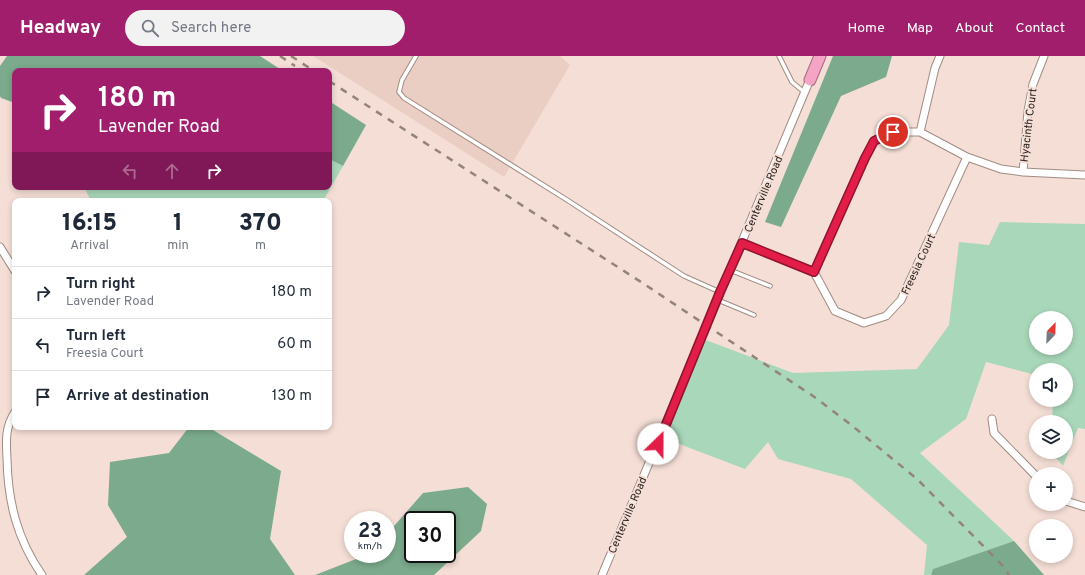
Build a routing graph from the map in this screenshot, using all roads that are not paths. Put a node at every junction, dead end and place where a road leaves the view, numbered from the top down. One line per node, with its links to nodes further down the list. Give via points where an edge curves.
1 (416, 56): 19 (lane, via 402,80 399,92 404,98 684,276)
2 (780, 56): 8 (lane, via 792,82)
3 (817, 56): 7 (street, Centerville Road)
4 (820, 56): 7 (highway)
5 (940, 56): 9 (street)
6 (1044, 56): 11 (street, Hyacinth Court, via 1033,84 1028,111)
7 (810, 80): 8 (street, Centerville Road)
8 (805, 93): 13 (street, Centerville Road)
9 (920, 132): 10 (street); 17 (street, via 893,132 874,141)
10 (967, 157): 11 (street, via 1002,169); 17 (street, Freesia Court, via 901,300 886,316 864,323 835,311)
11 (1023, 172): 12 (street)
12 (1085, 175)
13 (742, 243): 16 (street, Centerville Road); 17 (street)
14 (0, 247): 15 (street)
15 (12, 266)
16 (730, 270): 18 (lane); 19 (street, Centerville Road)
17 (814, 272)
18 (770, 286)
19 (720, 292): 20 (street, Centerville Road)
20 (717, 300): 21 (lane); 28 (street, Centerville Road)
21 (754, 315)
22 (12, 418): 27 (street, via 6,438 10,502 20,534)
23 (992, 419): 24 (street, via 994,433)
24 (1029, 469)
25 (1073, 503): 26 (street)
26 (1085, 507)
27 (38, 574)
28 (602, 575)

